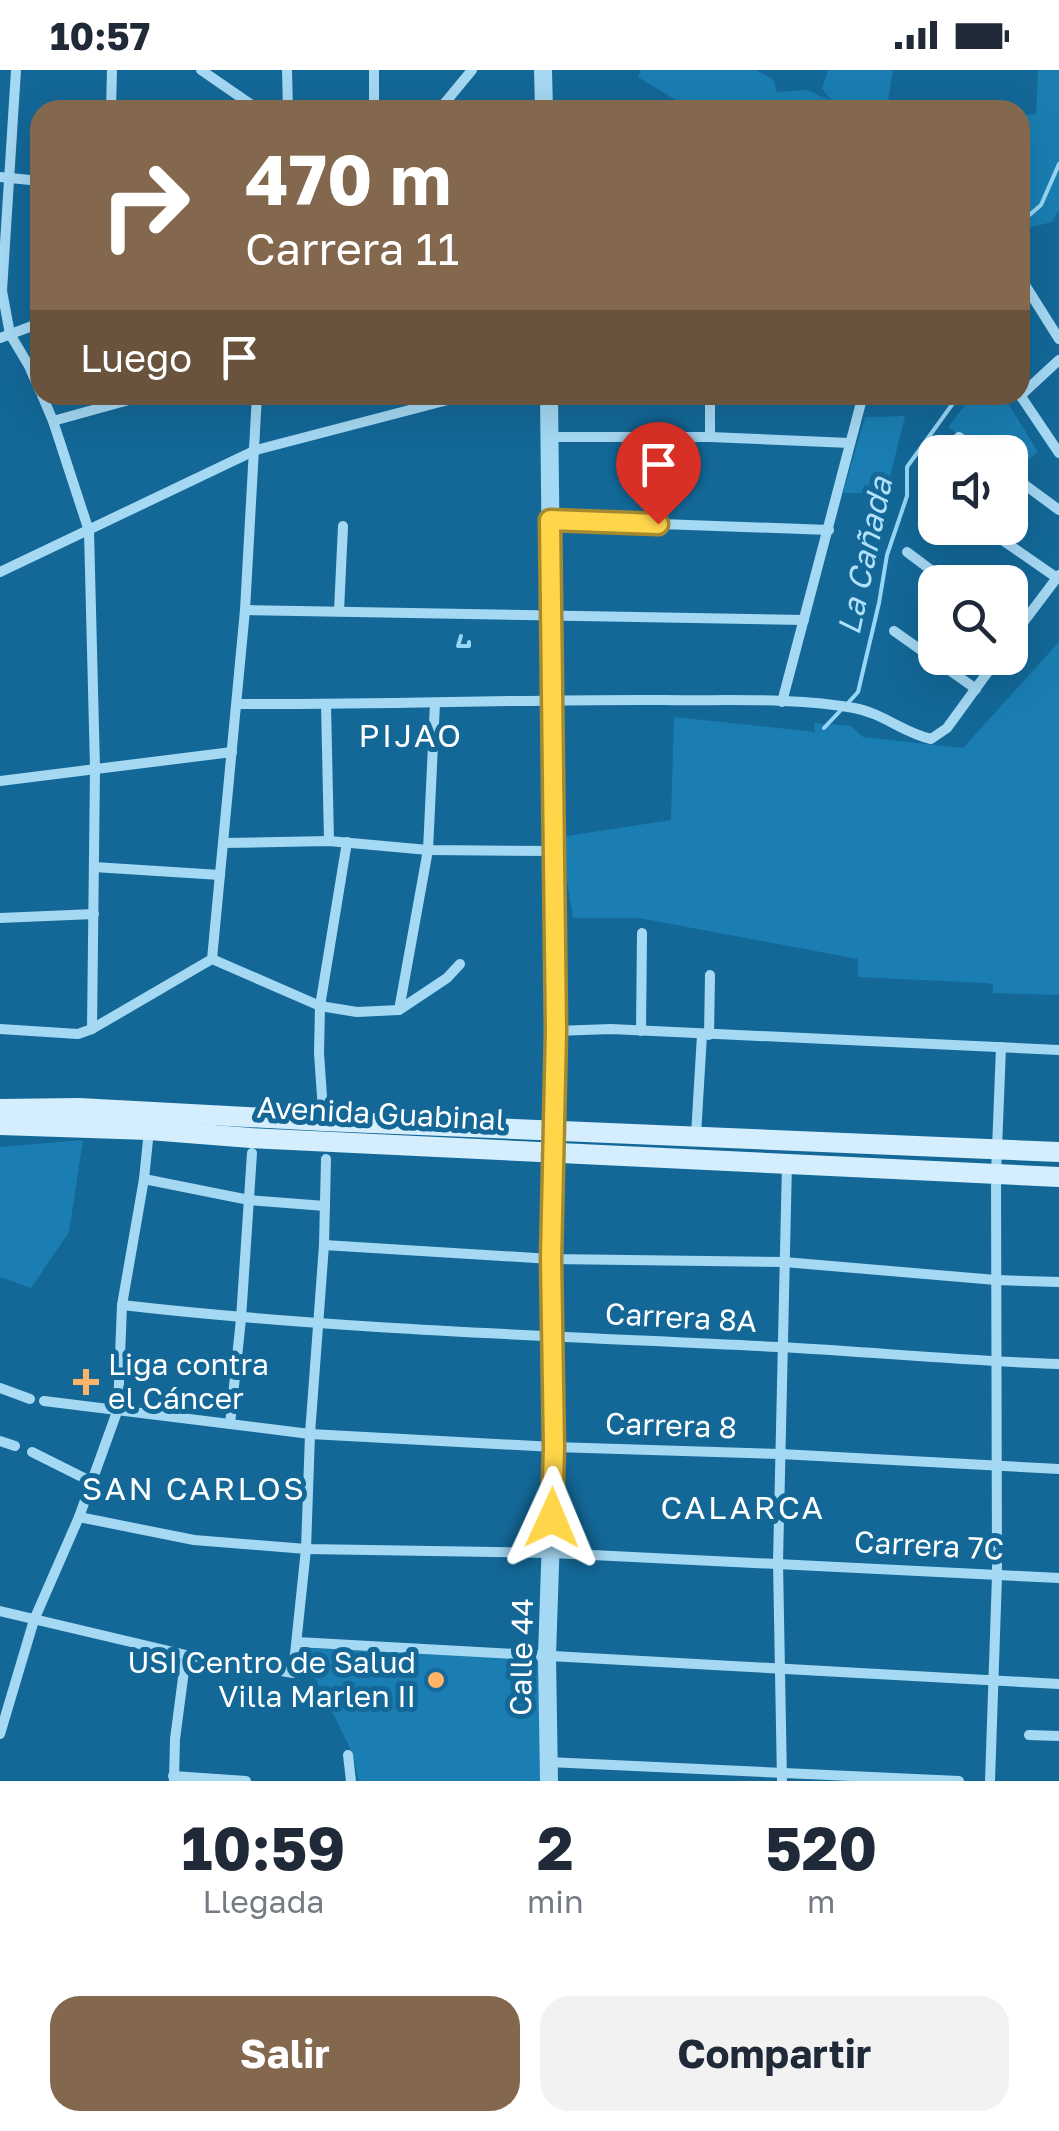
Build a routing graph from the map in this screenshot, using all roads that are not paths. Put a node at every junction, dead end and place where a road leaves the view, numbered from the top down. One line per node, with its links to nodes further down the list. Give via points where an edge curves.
1 (16, 70): 14 (street)
2 (112, 70): 8 (street)
3 (201, 70): 9 (street)
4 (286, 70): 10 (street)
5 (374, 70): 11 (street)
6 (472, 70): 12 (street)
7 (543, 70): 13 (street)
8 (112, 100)
9 (244, 100)
10 (288, 100)
11 (374, 100)
12 (447, 100)
13 (545, 100)
14 (4, 177): 15 (street); 18 (street)
15 (30, 180)
16 (1030, 293): 19 (street)
17 (30, 327): 18 (street)
18 (5, 336): 21 (street)
19 (1059, 339)
20 (1059, 360): 22 (street)
21 (30, 368)
22 (1030, 386)
23 (46, 405): 31 (street)
24 (110, 405): 31 (street)
25 (258, 405): 35 (street)
26 (419, 405): 35 (street)
27 (549, 405): 32 (street, Calle 44)
28 (710, 405): 33 (street)
29 (860, 405): 34 (street)
30 (1027, 405): 36 (street)
31 (53, 421): 42 (street)
32 (550, 436): 33 (street); 39 (street, Calle 44)
33 (710, 437): 34 (street)
34 (850, 443): 41 (street)
35 (256, 450): 42 (street); 48 (street)
36 (1059, 453)
37 (1028, 487): 38 (street)
38 (1059, 510)
39 (550, 520): 41 (street); 50 (street, Calle 44)
40 (343, 526): 49 (street)
41 (829, 530): 52 (street)
42 (89, 531): 46 (street); 62 (street)
43 (1011, 545): 47 (street)
44 (907, 552): 45 (street)
45 (924, 565)
46 (0, 572)
47 (1058, 576): 51 (street)
48 (245, 610): 49 (street); 59 (street)
49 (339, 611): 50 (street)
50 (550, 614): 52 (street); 56 (street, Calle 44)
51 (1028, 614)
52 (804, 620): 57 (street)
53 (894, 631): 55 (street)
54 (986, 675): 55 (street)
55 (976, 689): 57 (street, via 948,728 931,739 856,708)
56 (552, 699): 57 (street); 58 (street); 68 (street, Calle 44)
57 (782, 702)
58 (435, 703): 60 (street); 67 (street)
59 (237, 704): 60 (street); 61 (street)
60 (326, 704): 64 (street)
61 (232, 752): 62 (street); 66 (street)
62 (96, 768): 63 (street); 69 (street)
63 (0, 781)
64 (329, 841): 65 (street); 66 (street)
65 (347, 842): 67 (street); 77 (street)
66 (223, 843): 70 (street)
67 (428, 850): 68 (street); 78 (street)
68 (554, 860): 81 (street, Calle 44)
69 (94, 867): 70 (street); 71 (street)
70 (220, 875): 74 (street)
71 (94, 914): 72 (street); 79 (street)
72 (0, 918)
73 (642, 932): 82 (street)
74 (212, 959): 77 (street); 79 (street)
75 (460, 964): 78 (street)
76 (710, 975): 83 (street)
77 (320, 1006): 78 (street); 87 (street)
78 (399, 1010)
79 (92, 1028): 80 (street, via 78,1034)
80 (0, 1030)
81 (556, 1031): 82 (street); 90 (street, Calle 44)
82 (641, 1031): 83 (street)
83 (705, 1035): 84 (street); 91 (street)
84 (1001, 1047): 85 (street); 92 (street)
85 (1059, 1050)
86 (0, 1109): 90 (main road, Avenida Guabinal)
87 (322, 1111)
88 (0, 1124): 89 (main road, Avenida Guabinal)
89 (149, 1130): 95 (main road, Avenida Guabinal); 100 (street)
90 (553, 1130): 91 (main road, Avenida Guabinal); 95 (street, Calle 44)
91 (696, 1136): 92 (main road, Avenida Guabinal)
92 (997, 1149): 93 (main road, Avenida Guabinal); 98 (street)
93 (1059, 1152)
94 (252, 1153): 101 (street)
95 (552, 1153): 97 (main road, Avenida Guabinal); 104 (street, Calle 44)
96 (326, 1159): 102 (street)
97 (787, 1164): 98 (main road, Avenida Guabinal); 105 (street)
98 (996, 1174): 99 (main road, Avenida Guabinal); 106 (street)
99 (1059, 1177)
100 (144, 1179): 101 (street); 108 (street)
101 (249, 1200): 102 (street); 109 (street)
102 (325, 1206): 103 (street)
103 (324, 1245): 104 (street); 110 (street)
104 (551, 1259): 105 (street); 111 (street, Calle 44)
105 (784, 1262): 106 (street); 112 (street)
106 (996, 1280): 107 (street); 113 (street)
107 (1059, 1282)
108 (122, 1305): 109 (street, Carrera 8A); 118 (street)
109 (241, 1319): 110 (street, Carrera 8A); 119 (street)
110 (318, 1324): 111 (street, Carrera 8A); 120 (street)
111 (552, 1337): 112 (street, Carrera 8A); 123 (street, Calle 44)
112 (783, 1347): 113 (street, Carrera 8A); 125 (street)
113 (995, 1362): 114 (street, Carrera 8A); 126 (street)
114 (1059, 1364)
115 (0, 1388): 116 (street)
116 (30, 1399)
117 (44, 1401): 118 (street, Carrera 8)
118 (118, 1408): 119 (street, Carrera 8); 128 (street)
119 (230, 1424): 120 (street, Carrera 8)
120 (310, 1434): 123 (street, Carrera 8); 130 (street)
121 (0, 1441): 122 (street)
122 (15, 1446)
123 (554, 1447): 125 (street, Carrera 8); 131 (street, Calle 44)
124 (32, 1452): 128 (street)
125 (781, 1454): 126 (street, Carrera 8); 132 (street)
126 (996, 1466): 127 (street, Carrera 8); 133 (street)
127 (1059, 1469)
128 (92, 1482): 129 (street)
129 (80, 1517): 130 (street, Carrera 7C, via 194,1540); 136 (street)
130 (306, 1549): 131 (street, Carrera 7C); 137 (street)
131 (552, 1553): 132 (street, Carrera 7C); 139 (street, Calle 44)
132 (778, 1562): 133 (street, Carrera 7C); 140 (street)
133 (998, 1576): 134 (street, Carrera 7C); 141 (street)
134 (1059, 1578)
135 (0, 1611): 136 (street)
136 (34, 1620): 138 (street); 143 (street)
137 (297, 1642): 138 (street, via 293,1672); 139 (street)
138 (186, 1655): 149 (street)
139 (548, 1656): 140 (street); 147 (street, Calle 44)
140 (781, 1669): 141 (street); 148 (street)
141 (992, 1682): 142 (street); 153 (street)
142 (1059, 1684)
143 (0, 1733)
144 (1029, 1735): 145 (street)
145 (1059, 1736)
146 (348, 1755): 151 (street)
147 (549, 1772): 148 (street)
148 (782, 1777): 152 (street)
149 (173, 1778): 150 (street)
150 (246, 1781)
151 (351, 1781)
152 (959, 1781)
153 (990, 1781)

